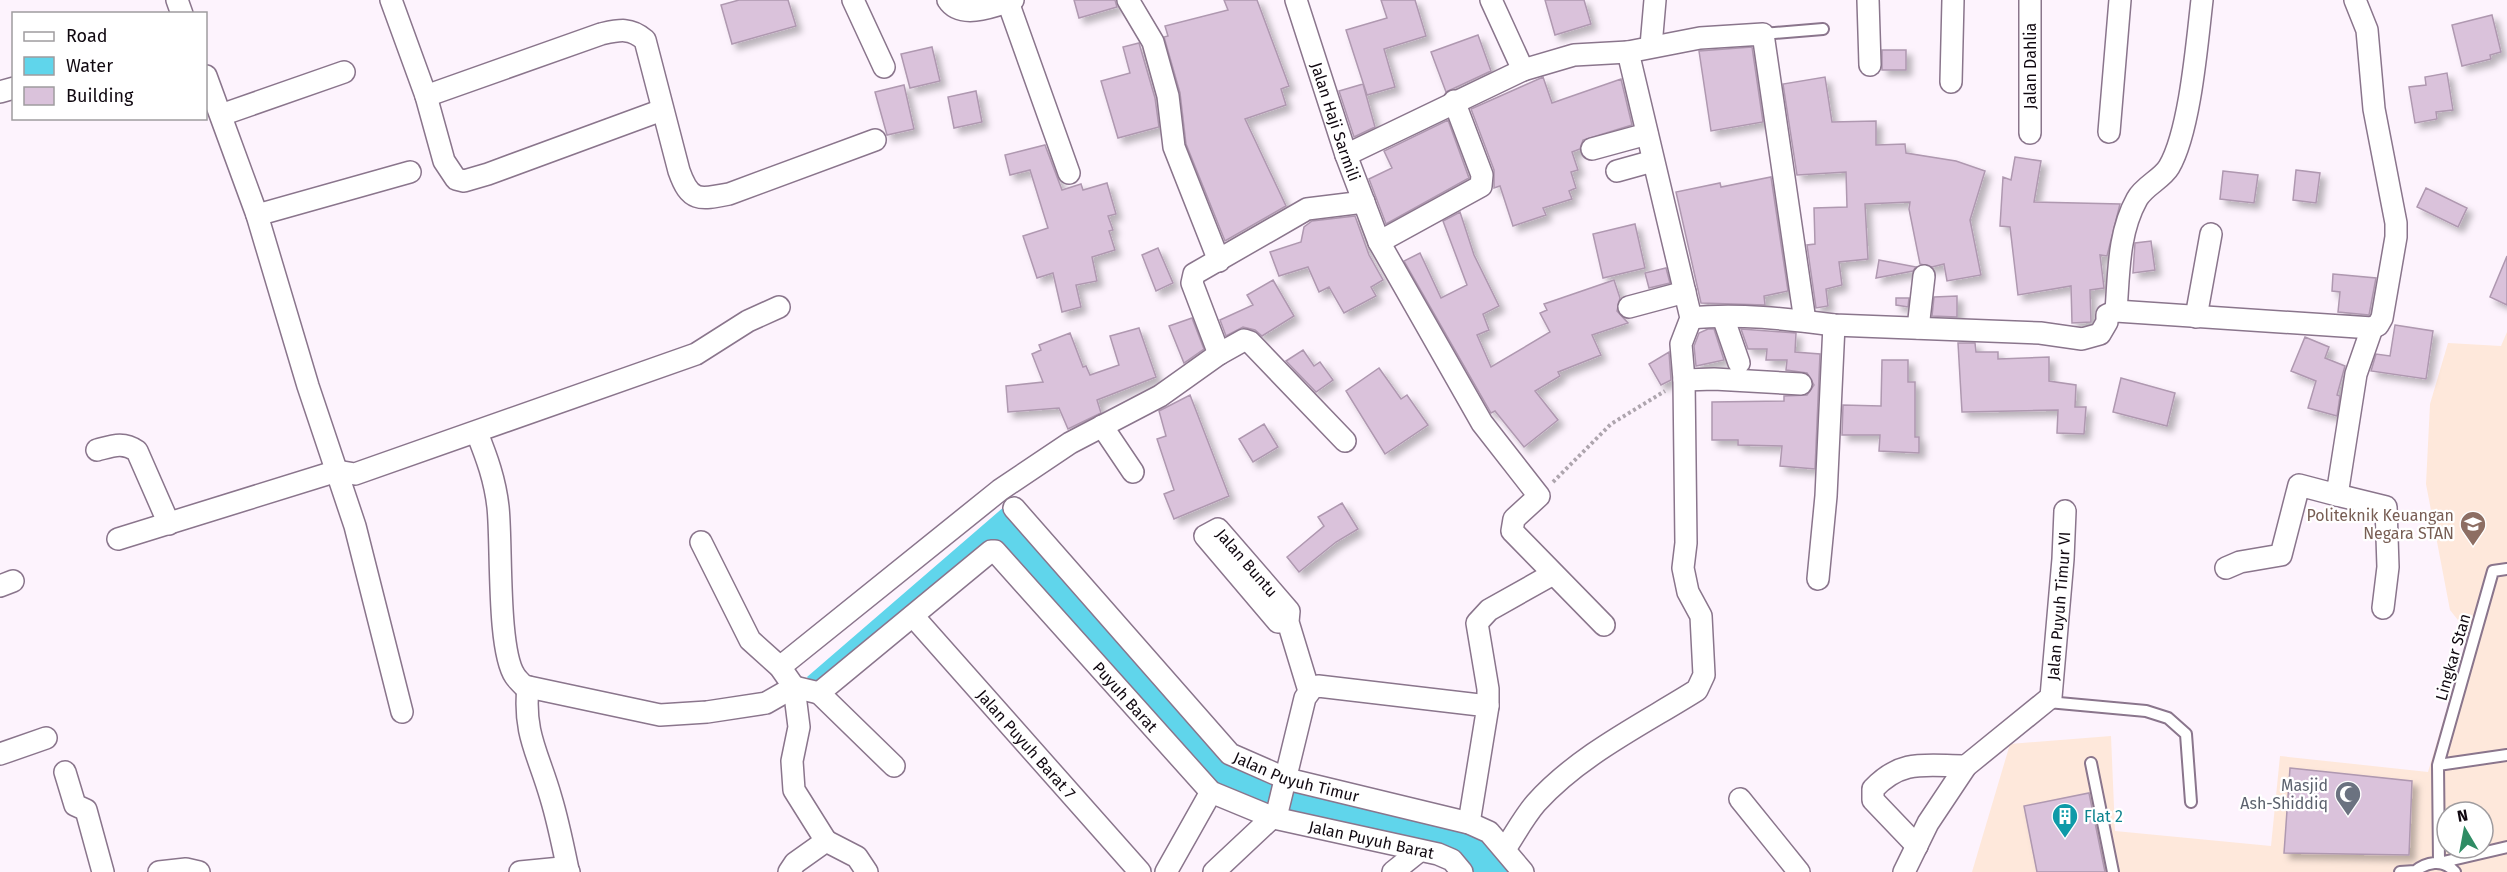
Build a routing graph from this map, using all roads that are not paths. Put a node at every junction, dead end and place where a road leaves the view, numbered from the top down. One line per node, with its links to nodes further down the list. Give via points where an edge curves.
1 (853, 0): 20 (street)
2 (948, 0): 13 (street, via 957,9 968,11)
3 (1128, 0): 43 (street, via 1153,42 1168,96 1173,147)
4 (1296, 0): 34 (street, Jalan Haji Sarmili)
5 (1491, 0): 21 (street)
6 (1655, 0): 17 (street)
7 (1868, 0): 19 (street)
8 (1953, 0): 24 (street)
9 (2030, 0): 30 (street, Jalan Dahlia)
10 (2120, 0): 29 (street)
11 (2202, 0): 48 (street, via 2182,130 2169,167 2137,197 2121,240)
12 (2355, 0): 55 (street, via 2367,30 2374,109 2396,223 2382,318)
13 (1011, 1): 38 (street)
14 (397, 2): 25 (street)
15 (1823, 30): 16 (lane)
16 (1763, 34): 17 (street); 52 (street)
17 (1651, 46): 18 (street)
18 (1628, 52): 21 (street, via 1574,55); 31 (street)
19 (1870, 65)
20 (884, 68)
21 (1523, 70): 26 (street)
22 (344, 72): 28 (street)
23 (207, 79): 28 (street)
24 (1951, 82)
25 (426, 96): 27 (street, via 620,30 634,31 645,40); 27 (street, via 449,172 464,181)
26 (1454, 101): 34 (street); 42 (street, via 1482,175 1481,186)
27 (662, 110): 32 (street, via 684,188 693,196 706,198 729,194)
28 (221, 115): 40 (street)
29 (2109, 132)
30 (2030, 133)
31 (1647, 134): 33 (street); 35 (street)
32 (874, 141)
33 (1592, 149)
34 (1346, 155): 39 (street, Jalan Haji Sarmili)
35 (1653, 161): 36 (street); 45 (street)
36 (1617, 171)
37 (410, 172): 40 (street)
38 (1069, 173)
39 (1364, 202): 42 (street, Jalan Haji Sarmili); 43 (street, via 1307,209)
40 (257, 215): 64 (street)
41 (2211, 234): 50 (street)
42 (1379, 242): 74 (street, Jalan Haji Sarmili, via 1482,423 1539,496 1520,511 1511,527)
43 (1220, 261): 56 (street, via 1194,274 1192,283)
44 (1924, 276): 54 (street)
45 (1685, 292): 47 (street); 51 (street)
46 (779, 307): 61 (street, via 748,321 696,354)
47 (1629, 307)
48 (2116, 311): 50 (street); 54 (street, via 2108,315 2104,328 2091,338)
49 (1723, 317): 51 (street); 52 (street); 57 (street)
50 (2196, 317): 55 (street)
51 (1691, 318): 58 (street, via 1681,344)
52 (1805, 321): 53 (street)
53 (1834, 325): 54 (street); 75 (street)
54 (1918, 328)
55 (2372, 328): 66 (street, via 2356,375)
56 (1219, 354): 60 (street, via 1160,396); 62 (street, via 1244,340 1250,342)
57 (1739, 363)
58 (1684, 380): 59 (street); 105 (street, via 1683,568 1688,592 1701,616 1704,675 1697,690 1588,759 1558,783 1537,802)
59 (1801, 384)
60 (1102, 426): 65 (street); 80 (street, via 1000,490)
61 (477, 433): 64 (street, via 355,474); 81 (street, via 493,473 498,508 505,636 514,675)
62 (1345, 441)
63 (97, 450): 69 (street, via 128,445 136,451)
64 (338, 471): 69 (street); 87 (street)
65 (1133, 472)
66 (2337, 495): 72 (street, via 2299,485 2281,555); 76 (street, via 2386,507 2388,567)
67 (1014, 508): 96 (street, Jalan Puyuh Timur, via 1230,754)
68 (2065, 510): 85 (street, Jalan Puyuh Timur VI)
69 (169, 524): 70 (street)
70 (118, 539)
71 (701, 542): 80 (street, via 745,632 759,651)
72 (2226, 568)
73 (2507, 568): 92 (lane, Lingkar Stan, via 2493,572)
74 (1553, 574): 79 (street); 86 (street, via 1489,610 1477,623)
75 (1818, 579)
76 (2383, 608)
77 (913, 616): 84 (street); 97 (street, Puyuh Barat, via 991,551 996,551); 115 (street, Jalan Puyuh Barat 7)
78 (1288, 622): 83 (street)
79 (1604, 625)
80 (780, 667): 82 (street)
81 (528, 687): 82 (street, via 660,715 766,704); 108 (street, via 525,713 551,796)
82 (794, 687): 84 (street); 102 (street, via 799,728 792,761 794,790)
83 (1309, 691): 86 (street, via 1318,686); 96 (street)
84 (819, 693): 93 (street)
85 (2048, 702): 94 (street); 99 (lane, via 2145,711 2168,718 2186,734)
86 (1488, 706): 101 (street)
87 (402, 712)
88 (46, 738): 89 (street)
89 (0, 754)
90 (2507, 755): 92 (lane)
91 (2091, 763): 123 (lane)
92 (2438, 765): 107 (lane, Lingkar Stan)
93 (894, 766)
94 (1966, 766): 103 (street); 103 (street, via 1909,766 1895,770 1873,789 1873,800)
95 (65, 772): 109 (street, via 75,805 86,810)
96 (1287, 781): 100 (street); 101 (street, Jalan Puyuh Timur)
97 (1211, 792): 100 (street, Puyuh Barat); 116 (street)
98 (1740, 799): 121 (street)
99 (2191, 802)
100 (1276, 816): 106 (street, Jalan Puyuh Barat); 117 (street)
101 (1469, 823): 105 (street, Jalan Puyuh Timur, via 1489,832)
102 (826, 841): 113 (street, via 795,863); 114 (street, via 857,857)
103 (1917, 846): 122 (street)
104 (2507, 847): 107 (lane)
105 (1505, 849): 120 (street, Jalan Puyuh Timur)
106 (1418, 852): 118 (street); 119 (street, Jalan Puyuh Barat, via 1452,860)
107 (2439, 863): 125 (lane, via 2426,864); 126 (lane)
108 (568, 871): 112 (street, via 561,868)
109 (103, 872)
110 (159, 872): 111 (street)
111 (199, 872)
112 (520, 872)
113 (789, 872)
114 (867, 872)
115 (1140, 872)
116 (1166, 872)
117 (1214, 872)
118 (1393, 872)
119 (1462, 872)
120 (1523, 872)
121 (1799, 872)
122 (1904, 872)
123 (2114, 872)
124 (2400, 872): 125 (lane)
125 (2414, 872)
126 (2455, 872)

